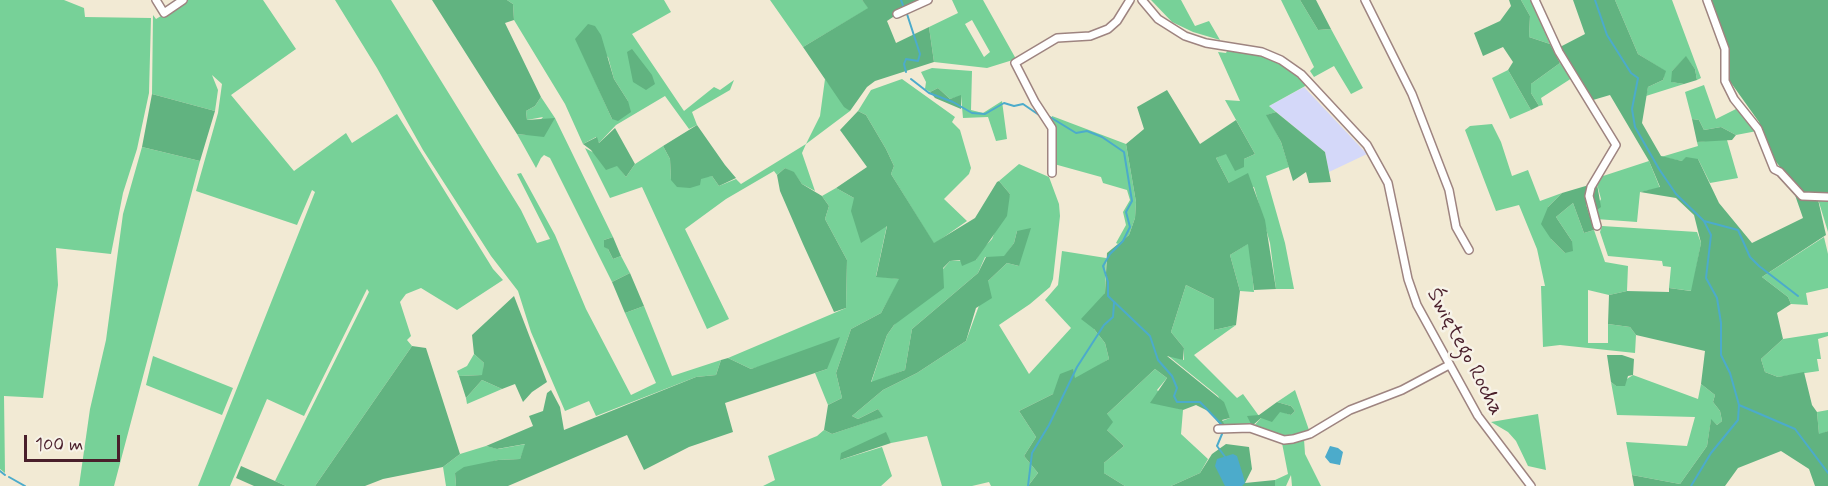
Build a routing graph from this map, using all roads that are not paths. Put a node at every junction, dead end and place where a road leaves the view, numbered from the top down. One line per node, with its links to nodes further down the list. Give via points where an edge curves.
1 (156, 0): 2 (street, via 164,13)
2 (183, 0)
3 (928, 0): 9 (street)
4 (1130, 0): 10 (street, via 1108,29 1090,36 1057,38 1015,63 1052,128)
5 (1142, 0): 14 (street, Świętego Rocha, via 1158,19 1185,36 1262,52 1291,66 1367,145 1388,183 1412,292)
6 (1365, 0): 13 (street, via 1412,94 1449,190 1456,227)
7 (1535, 0): 12 (street, via 1559,52 1616,145 1591,187 1589,196)
8 (1707, 0): 11 (street, via 1725,49 1725,81 1758,129 1773,169 1802,196)
9 (897, 14)
10 (1052, 173)
11 (1828, 197)
12 (1597, 226)
13 (1469, 250)
14 (1449, 365): 15 (street, via 1293,439 1284,440 1250,428); 16 (street, Świętego Rocha, via 1478,417)
15 (1218, 429)
16 (1532, 486)

